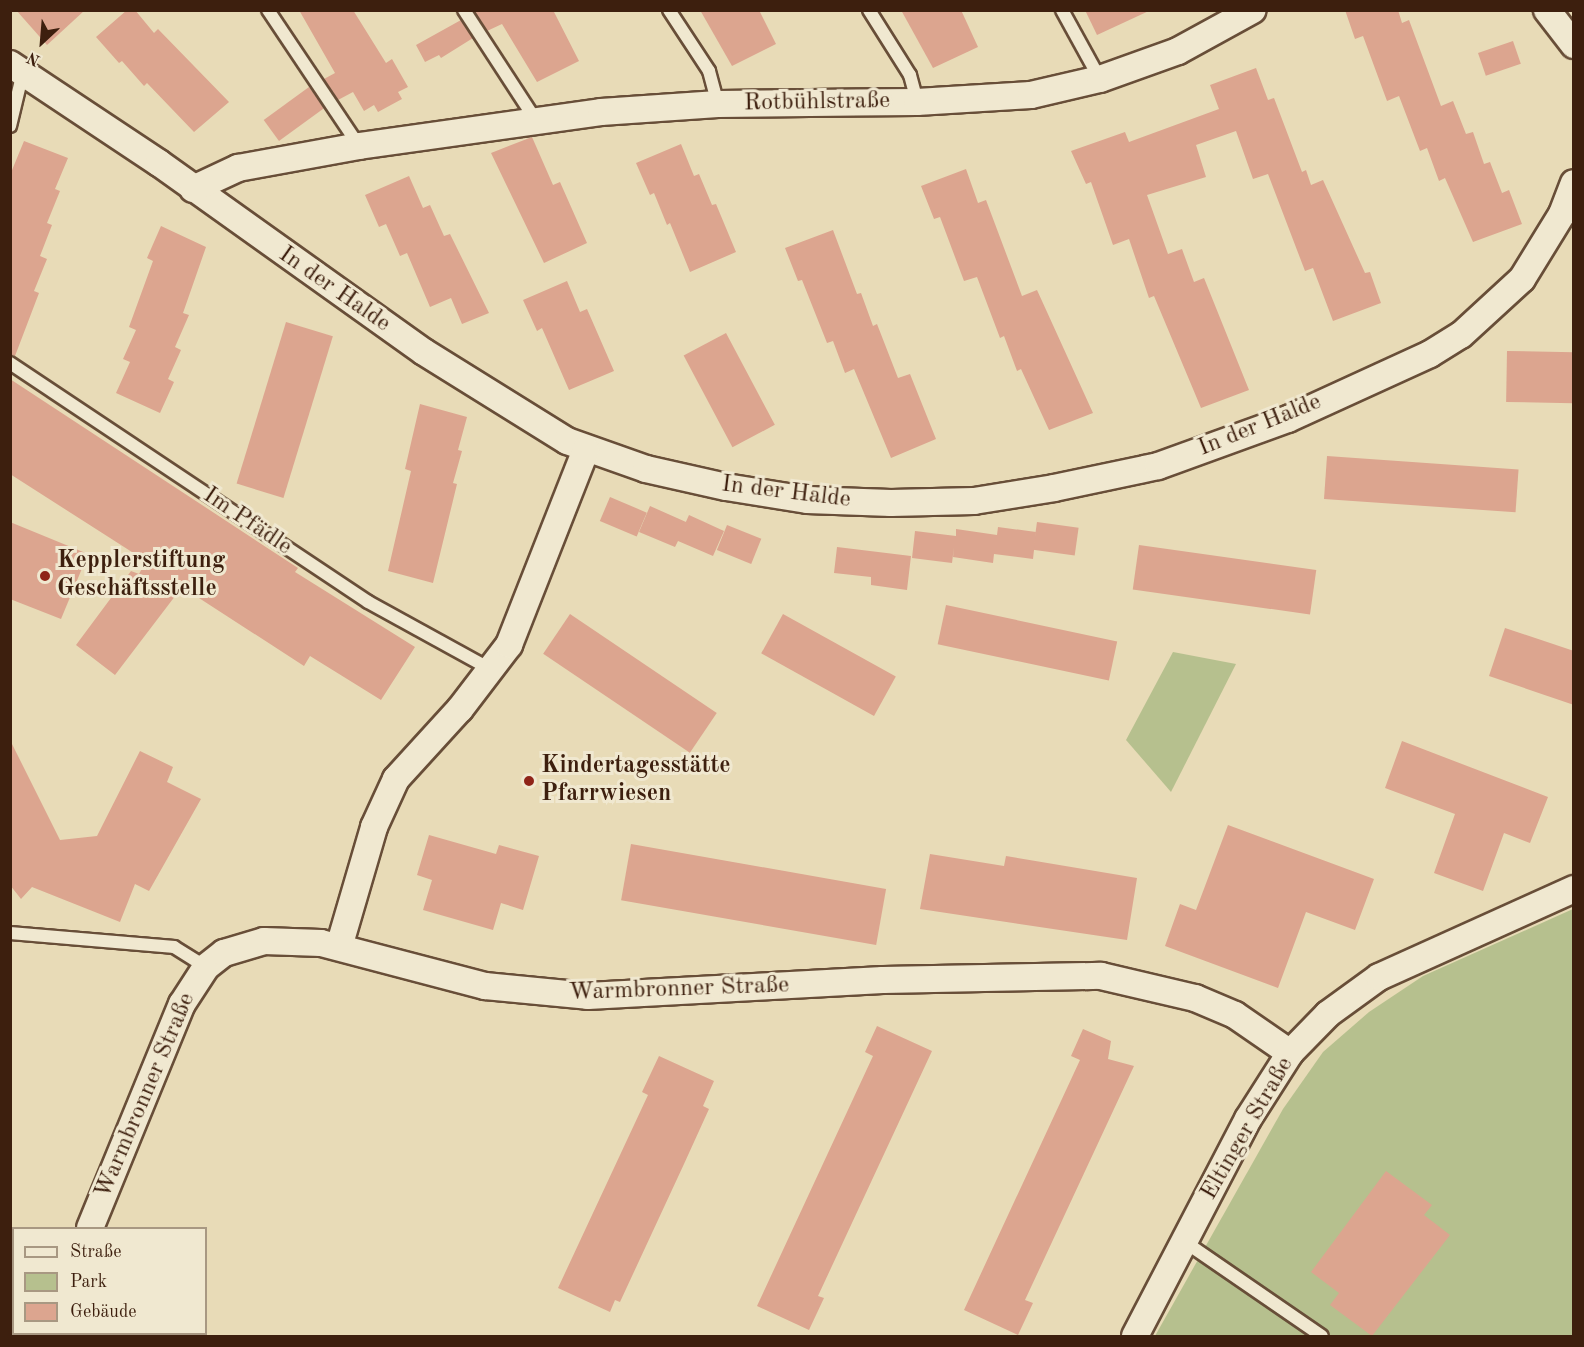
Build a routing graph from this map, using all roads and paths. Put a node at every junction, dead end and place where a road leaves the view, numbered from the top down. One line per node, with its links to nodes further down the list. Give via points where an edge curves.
1 (268, 10): 15 (lane)
2 (464, 10): 13 (lane)
3 (669, 10): 12 (lane, Rotbühlstraße, via 709,71)
4 (869, 10): 11 (lane, Rotbühlstraße, via 910,75)
5 (1062, 10): 10 (lane)
6 (1253, 10): 10 (street, Rotbühlstraße, via 1178,51)
7 (1547, 10): 8 (street)
8 (1574, 45)
9 (17, 68): 14 (lane); 17 (street, In der Halde)
10 (1100, 79): 11 (street, Rotbühlstraße, via 1031,95)
11 (917, 102): 12 (street, Rotbühlstraße)
12 (718, 104): 13 (street, Rotbühlstraße)
13 (535, 119): 15 (street, Rotbühlstraße)
14 (10, 126)
15 (359, 146): 17 (street, Rotbühlstraße, via 238,168)
16 (1574, 183): 19 (street, In der Halde, via 1557,223 1522,279 1461,335 1398,369 1288,419 1123,476 974,501 807,500 726,487)
17 (193, 189): 19 (street, In der Halde, via 424,352)
18 (10, 363): 20 (lane, Im Pfädle, via 368,602)
19 (586, 450): 20 (street, via 508,645)
20 (490, 669): 23 (street, via 396,779 374,827)
21 (1574, 889): 25 (street, Eltinger Straße, via 1379,977 1329,1014)
22 (10, 933): 24 (lane, via 174,947)
23 (339, 947): 24 (street, Warmbronner Straße, via 300,940 264,941 224,953); 25 (street, Warmbronner Straße, via 485,986 588,996 883,980 1101,976 1195,998 1235,1015)
24 (206, 967): 26 (street, Warmbronner Straße, via 182,1004)
25 (1290, 1053): 27 (street, Eltinger Straße, via 1248,1119)
26 (90, 1227)
27 (1185, 1242): 28 (street, Eltinger Straße); 29 (lane)
28 (1135, 1336)
29 (1322, 1336)

